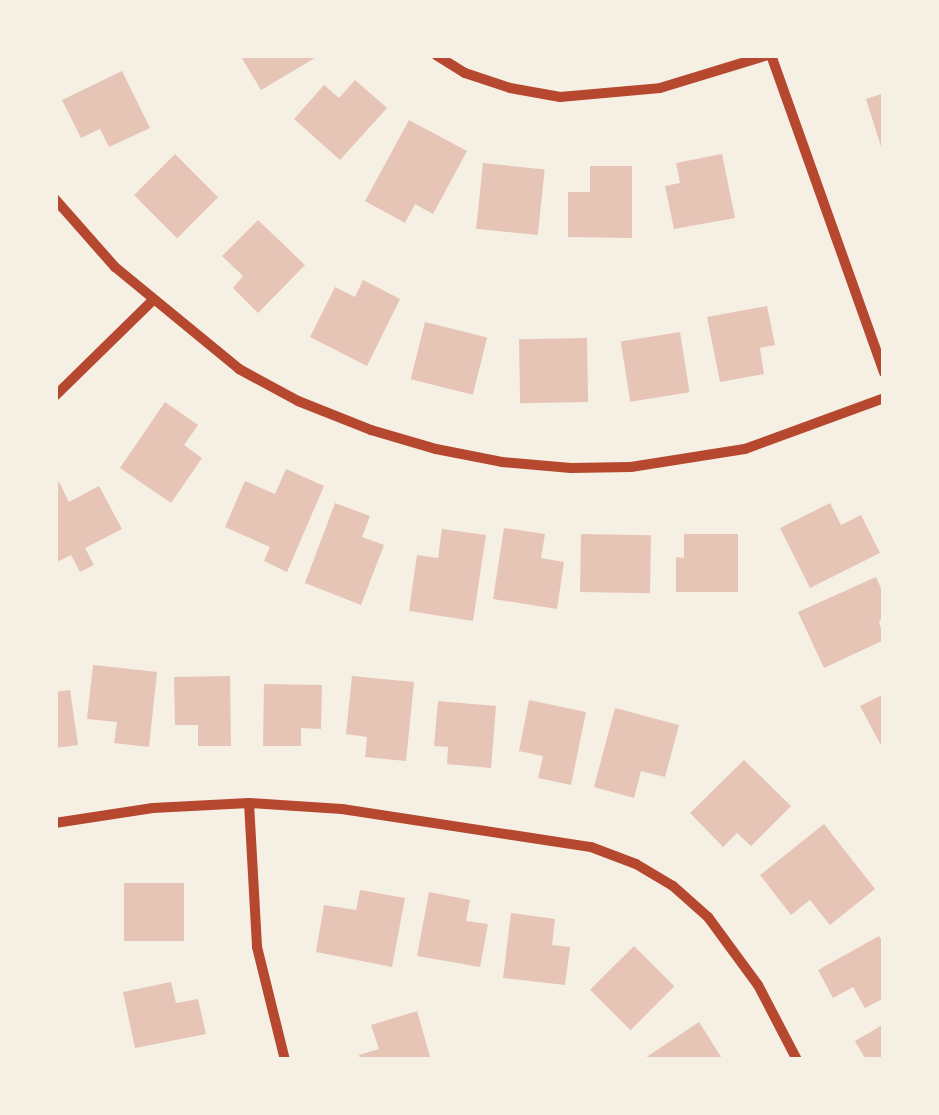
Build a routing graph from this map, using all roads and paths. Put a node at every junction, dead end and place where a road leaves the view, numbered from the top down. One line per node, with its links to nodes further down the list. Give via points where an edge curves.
1 (436, 55): 2 (street, via 465,73 560,97 660,88)
2 (770, 55): 5 (street)
3 (55, 199): 4 (street)
4 (152, 301): 6 (street); 7 (street, via 239,369 298,401 370,430 502,462 571,468 690,460 804,430)
5 (884, 373)
6 (55, 396)
7 (884, 398)
8 (250, 802): 9 (street); 10 (street, via 258,947); 11 (street, via 497,830 591,847 636,864 673,886 734,946)
9 (55, 824)
10 (285, 1060)
11 (797, 1060)

